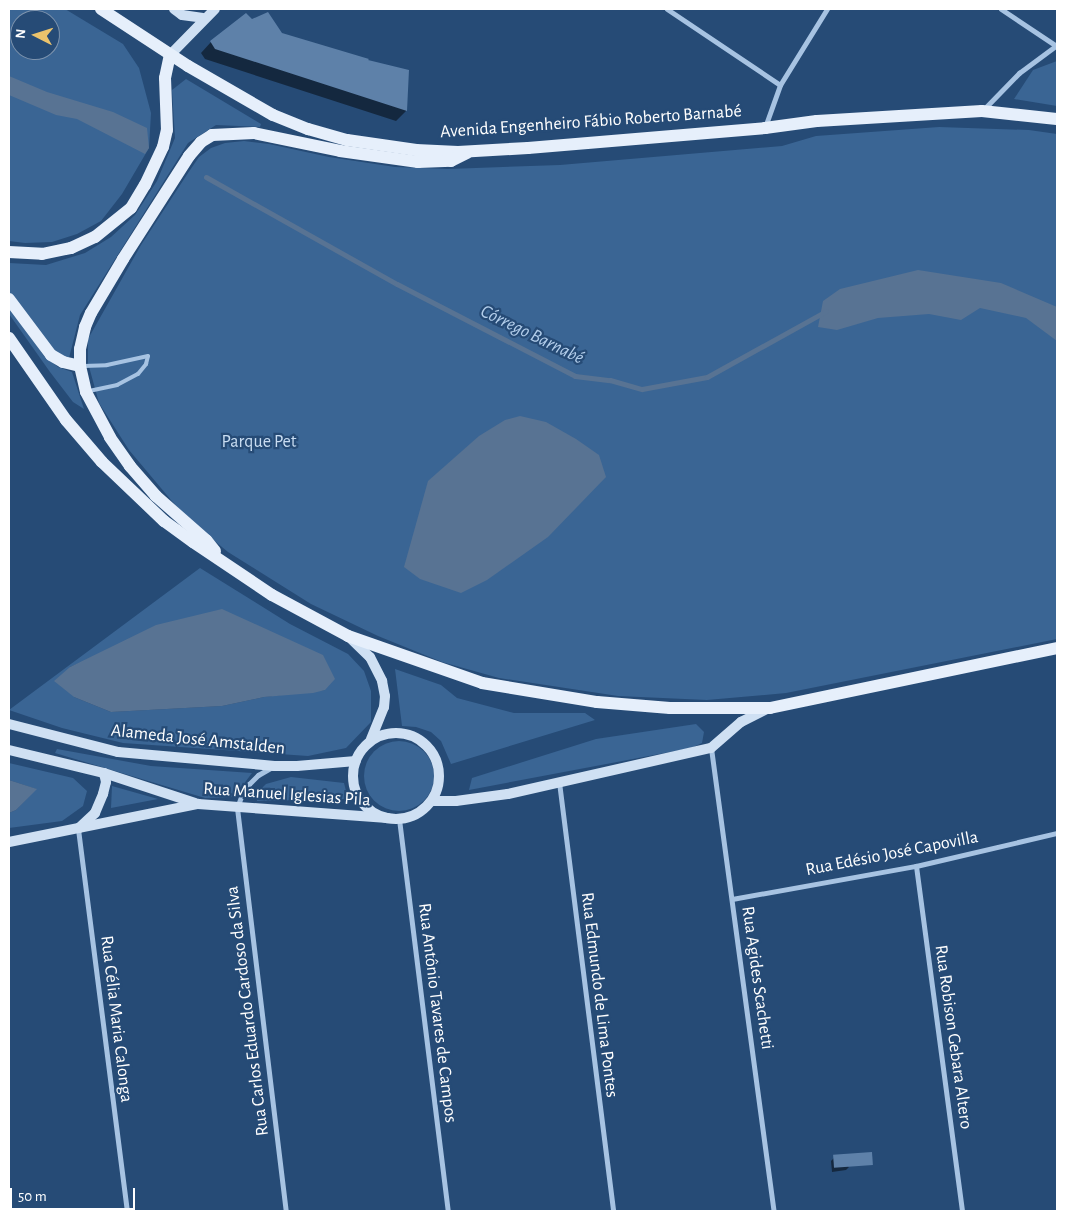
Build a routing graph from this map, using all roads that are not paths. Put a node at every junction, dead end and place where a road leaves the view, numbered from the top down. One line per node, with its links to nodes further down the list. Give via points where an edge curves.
1 (101, 9): 9 (main road, Avenida Engenheiro Fábio Roberto Barnabé)
2 (174, 9): 7 (street, via 182,15)
3 (215, 9): 7 (street)
4 (667, 9): 10 (street)
5 (827, 9): 10 (street)
6 (1001, 9): 8 (street)
7 (203, 18): 9 (street)
8 (1056, 45): 11 (street, via 1019,73)
9 (170, 54): 14 (main road, Avenida Engenheiro Fábio Roberto Barnabé, via 274,115 308,129 381,146); 15 (main road, via 165,78 167,130 163,147 131,208 95,237 71,248 42,254)
10 (780, 85): 13 (street)
11 (982, 111): 12 (main road, Avenida Engenheiro Fábio Roberto Barnabé); 13 (main road, Avenida Engenheiro Fábio Roberto Barnabé, via 818,121)
12 (1057, 120)
13 (765, 128): 14 (main road, Avenida Engenheiro Fábio Roberto Barnabé)
14 (470, 151): 18 (main road, via 451,162 418,162 340,152 254,133 212,135 189,156 91,313 80,349)
15 (9, 252)
16 (9, 299): 18 (main road, via 51,355 62,362)
17 (9, 338): 20 (main road, via 66,420 102,462 164,521)
18 (80, 366): 19 (main road); 19 (lane, via 107,365 148,356 138,374 117,385)
19 (86, 392): 20 (main road, via 130,466 178,517 206,540)
20 (222, 561): 21 (main road, via 305,614)
21 (348, 636): 23 (main road, via 482,683 525,692 670,708); 25 (street, via 370,657 382,681 384,708)
22 (1057, 648): 23 (main road)
23 (770, 708): 26 (street, via 741,722)
24 (9, 724): 29 (street, Alameda José Amstalden, via 118,752)
25 (370, 741): 28 (street); 32 (street, via 393,732 412,735 428,746 438,763 440,782)
26 (711, 748): 31 (street); 41 (street, Rua Agides Scachetti)
27 (9, 750): 30 (street)
28 (356, 761): 29 (street, Alameda José Amstalden); 35 (street, via 353,777 357,793 366,807)
29 (274, 766): 34 (street, via 249,784)
30 (104, 773): 33 (street); 37 (street, via 105,788 94,813)
31 (559, 782): 32 (street, via 456,802); 45 (street, Rua Edmundo de Lima Pontes)
32 (432, 801): 36 (street, via 412,817)
33 (198, 804): 34 (street, Rua Manuel Iglesias Pila); 37 (street, Rua Manuel Iglesias Pila)
34 (237, 808): 35 (street, Rua Manuel Iglesias Pila); 43 (street, Rua Carlos Eduardo Cardoso da Silva)
35 (387, 818): 36 (street)
36 (399, 819): 44 (street, Rua Antônio Tavares de Campos)
37 (78, 829): 39 (street, Rua Manuel Iglesias Pila); 42 (street, Rua Célia Maria Calonga)
38 (1057, 833): 40 (street, Rua Edésio José Capovilla)
39 (9, 842)
40 (916, 866): 41 (street, Rua Edésio José Capovilla); 47 (street, Rua Robison Gebara Altero)
41 (732, 899): 46 (street, Rua Agides Scachetti)
42 (127, 1211)
43 (286, 1211)
44 (448, 1211)
45 (613, 1211)
46 (774, 1211)
47 (962, 1211)

